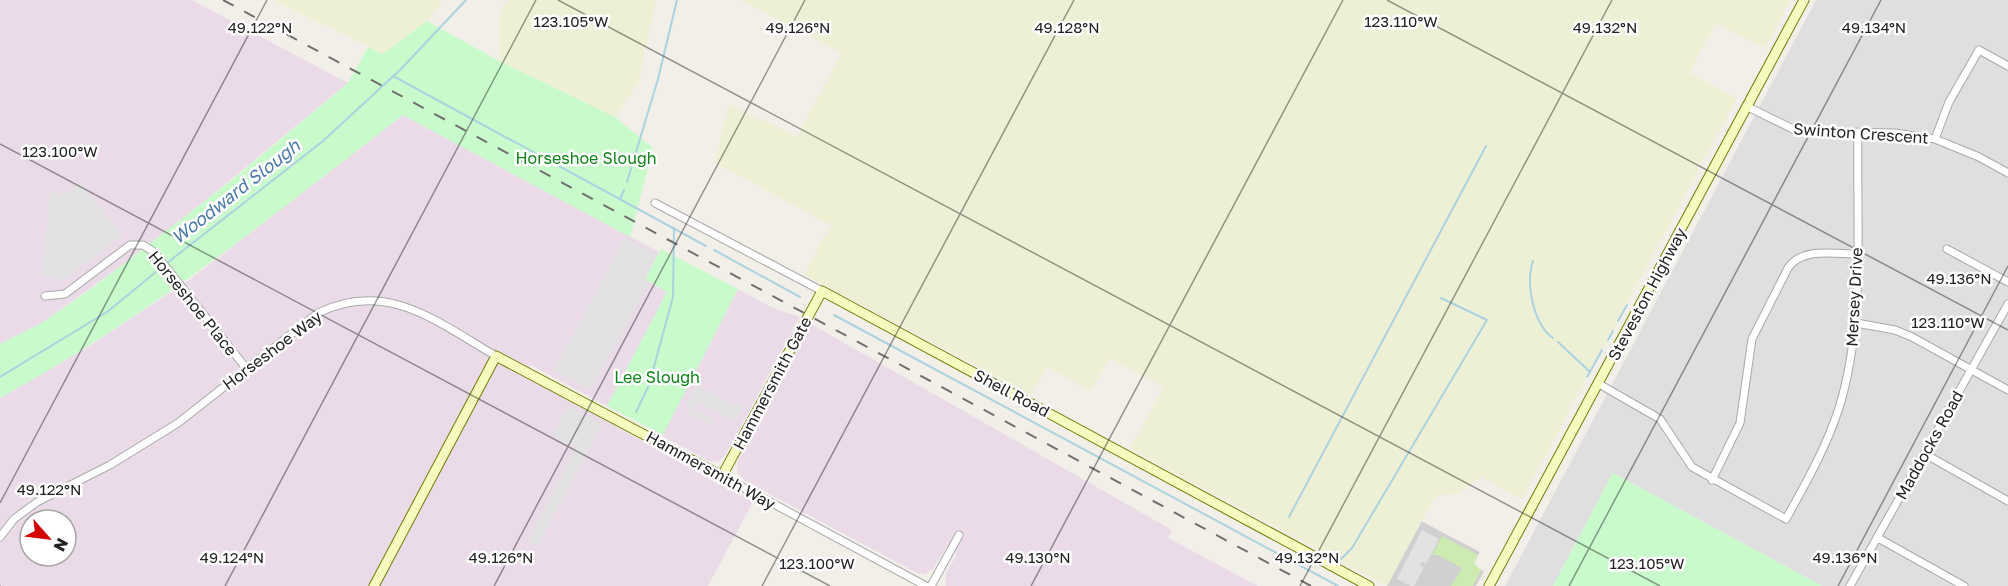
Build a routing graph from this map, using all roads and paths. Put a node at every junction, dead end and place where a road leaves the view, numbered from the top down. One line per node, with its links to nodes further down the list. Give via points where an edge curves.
1 (1804, 0): 3 (street, Steveston Highway)
2 (2008, 66): 5 (street, via 1979,50 1949,102)
3 (1748, 107): 4 (street, Swinton Crescent, via 1797,131); 18 (street, Steveston Highway)
4 (1858, 132): 5 (street, Swinton Crescent, via 1895,132); 9 (street, Mersey Drive)
5 (1935, 139): 6 (street, Swinton Crescent)
6 (2008, 173)
7 (655, 203): 11 (street, Shell Road)
8 (1947, 249): 10 (street)
9 (1857, 254): 14 (street, Mersey Drive); 22 (street, via 1807,255 1788,268 1752,339 1740,423)
10 (2008, 282)
11 (822, 291): 21 (street, Hammersmith Gate); 30 (street, Shell Road)
12 (45, 296): 16 (street, Horseshoe Place, via 65,294 133,244 146,246)
13 (2008, 304): 17 (street, Maddocks Road)
14 (1856, 323): 17 (street, via 1895,330); 22 (street, Mersey Drive, via 1838,410 1820,455 1786,519)
15 (496, 356): 16 (street, Horseshoe Way, via 411,309 381,301 356,300 318,313); 21 (street, Hammersmith Way); 27 (street)
16 (246, 368): 25 (street, Horseshoe Way, via 178,423 111,465 37,502 14,519)
17 (1971, 370): 19 (street); 20 (street, Maddocks Road)
18 (1599, 384): 22 (street, via 1660,418 1685,459); 31 (street, Steveston Highway)
19 (2008, 390)
20 (1925, 454): 23 (street); 26 (street, Maddocks Road)
21 (722, 476): 28 (street, Hammersmith Way)
22 (1712, 480)
23 (2008, 501)
24 (959, 535): 29 (street)
25 (0, 537)
26 (1878, 538): 32 (street, Maddocks Road); 33 (street)
27 (374, 586)
28 (926, 586)
29 (931, 586)
30 (1369, 586)
31 (1489, 586)
32 (1850, 586)
33 (1964, 586)

